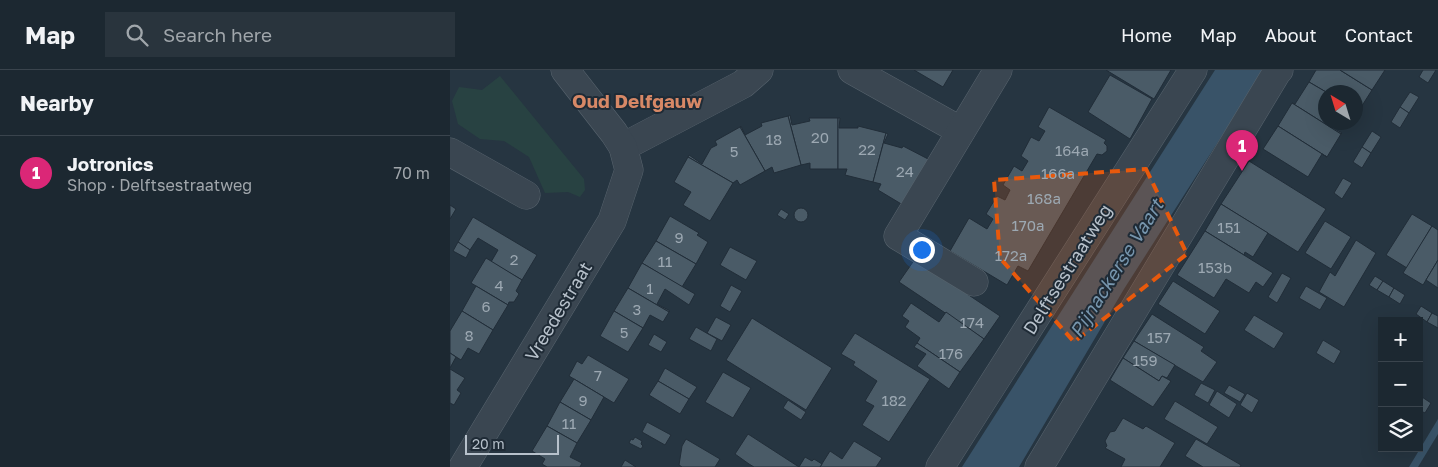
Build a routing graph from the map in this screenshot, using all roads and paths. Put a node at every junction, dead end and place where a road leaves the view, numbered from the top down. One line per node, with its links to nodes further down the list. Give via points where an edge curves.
1 (565, 70): 8 (street)
2 (759, 70): 8 (street, via 743,84)
3 (852, 70): 7 (street)
4 (998, 70): 7 (street)
5 (1193, 70): 13 (street, Delftsestraatweg)
6 (1280, 70): 14 (street)
7 (961, 131): 11 (street, via 898,236)
8 (623, 147): 12 (street, Vreedestraat, via 629,170 612,221)
9 (450, 152): 10 (street)
10 (526, 195)
11 (974, 282)
12 (463, 467)
13 (940, 467)
14 (1039, 467)

